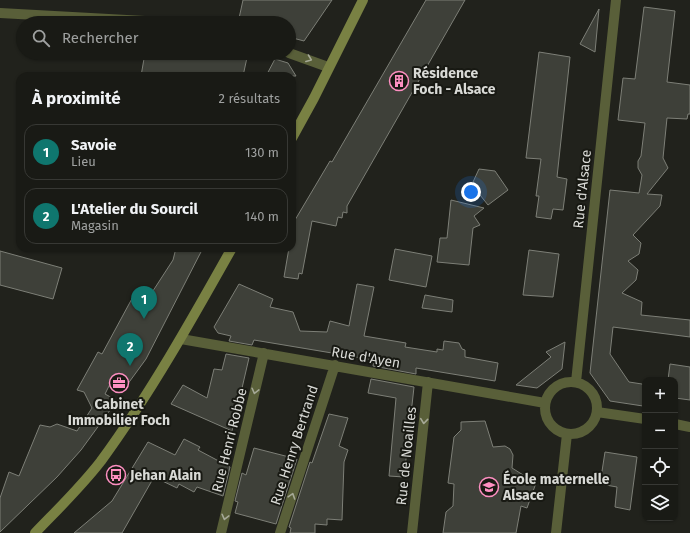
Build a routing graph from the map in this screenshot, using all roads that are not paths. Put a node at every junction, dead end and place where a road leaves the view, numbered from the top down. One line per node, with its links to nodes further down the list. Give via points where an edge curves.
1 (363, 0): 6 (main road)
2 (616, 0): 13 (street, Rue d'Alsace)
3 (0, 13): 4 (street)
4 (55, 16)
5 (296, 56): 6 (street, one-way to 6)
6 (328, 67): 7 (main road)
7 (296, 131)
8 (230, 252): 9 (main road)
9 (181, 338): 10 (street, Rue d'Ayen); 20 (main road, via 101,461 70,498)
10 (264, 353): 11 (street, Rue d'Ayen); 21 (street, Rue Henri Robbe, one-way to 21)
11 (335, 366): 12 (street, Rue d'Ayen); 22 (street, Rue Henry Bertrand, one-way to 11)
12 (428, 382): 14 (street, Rue d'Ayen); 23 (street, Rue de Noailles, one-way to 23)
13 (576, 382): 14 (street, via 560,384 553,389); 15 (street, via 583,384 592,393 597,404)
14 (545, 403): 19 (street, via 552,426)
15 (597, 412): 16 (street); 19 (street, via 595,420 583,431)
16 (642, 419)
17 (678, 425): 18 (street)
18 (690, 427)
19 (567, 434): 24 (street)
20 (35, 533)
21 (221, 533)
22 (280, 533)
23 (412, 533)
24 (556, 533)

